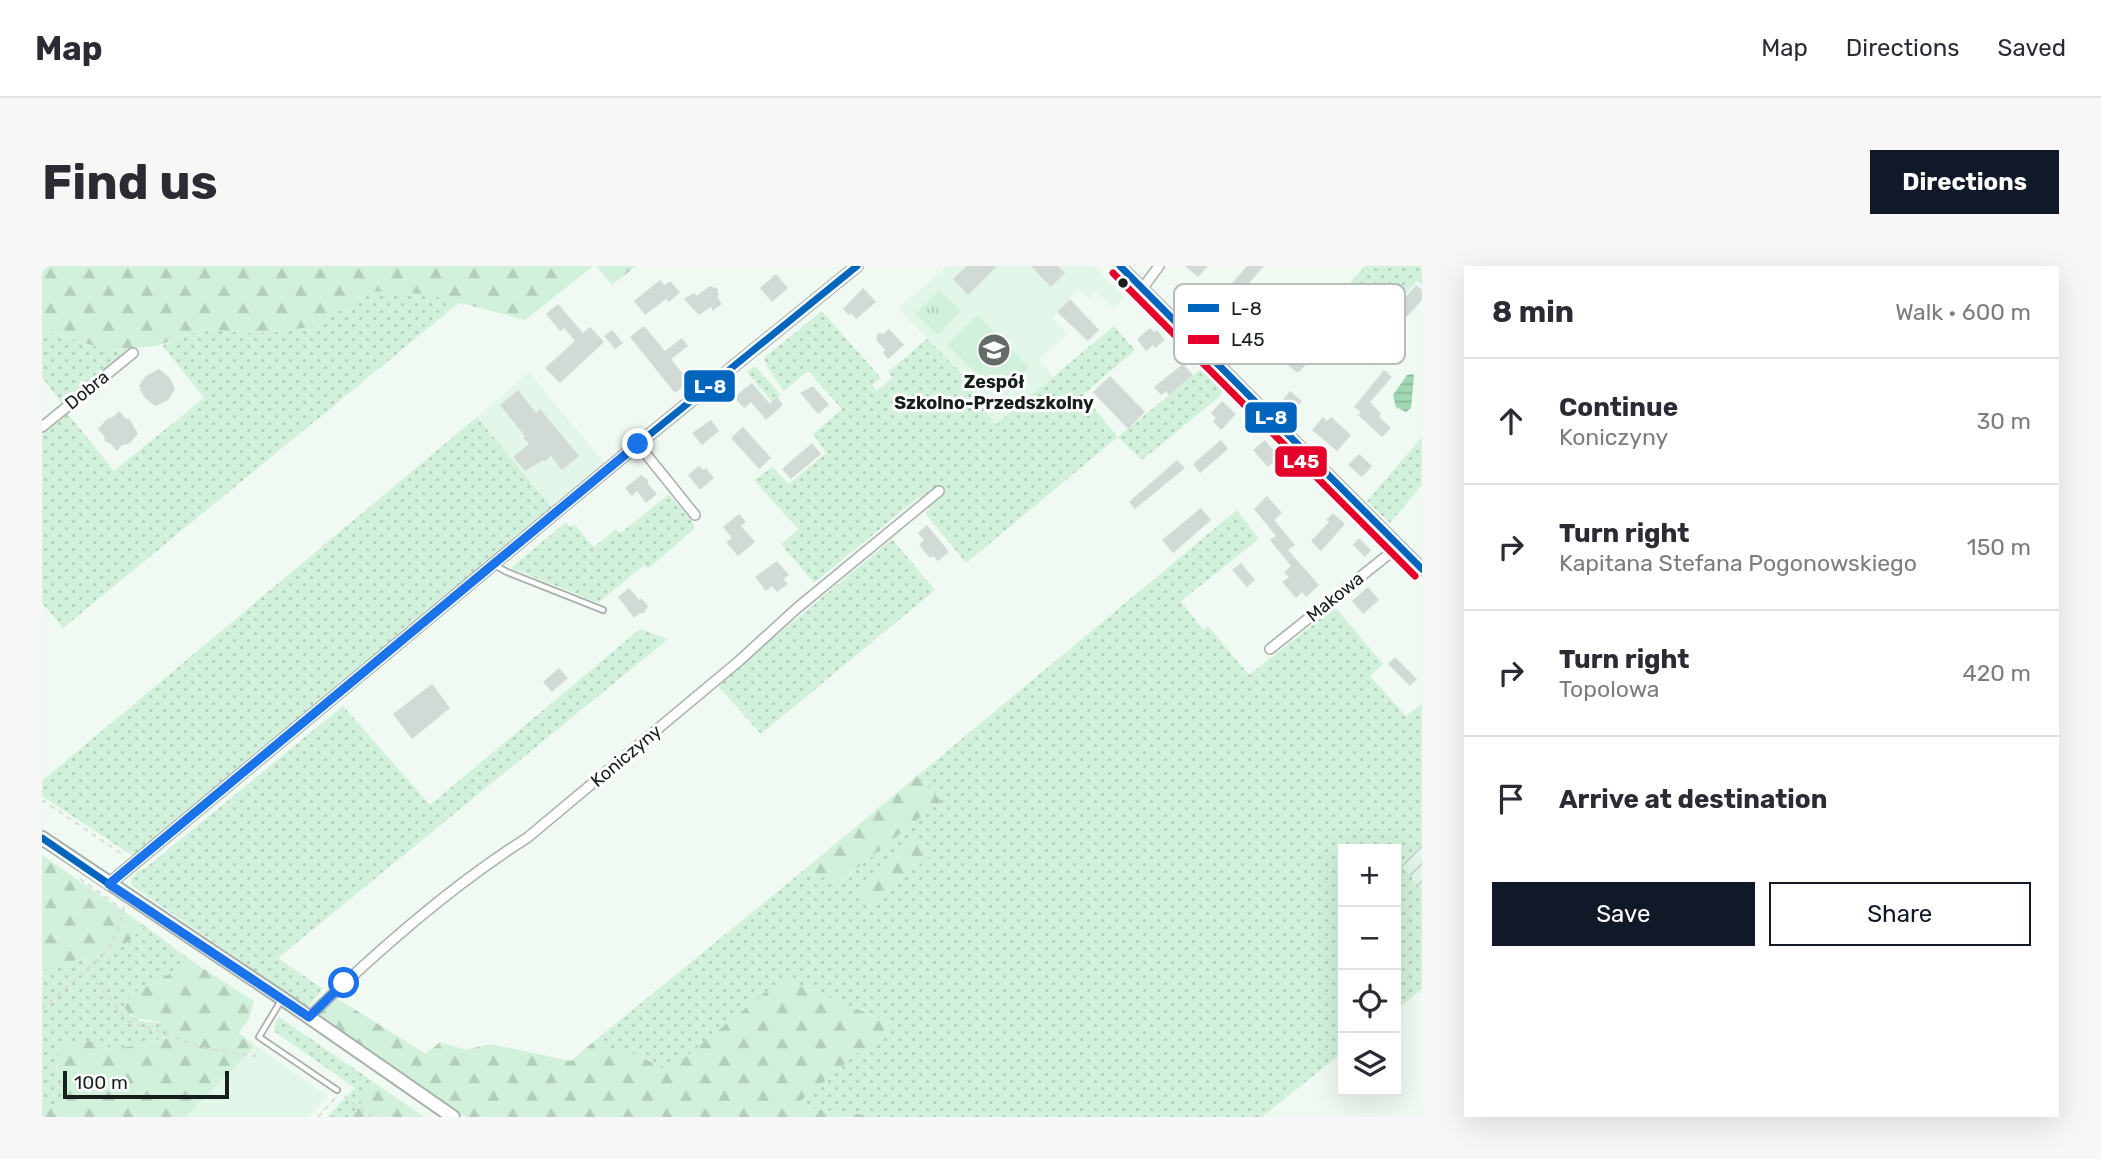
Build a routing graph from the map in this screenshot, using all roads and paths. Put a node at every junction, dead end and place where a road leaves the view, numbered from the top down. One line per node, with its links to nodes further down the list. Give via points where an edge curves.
1 (857, 266): 9 (street)
2 (1120, 266): 4 (street)
3 (1159, 266): 4 (street)
4 (1142, 289): 5 (street)
5 (1174, 321)
6 (133, 354): 8 (street, Dobra)
7 (1217, 364): 12 (street)
8 (42, 427)
9 (638, 444): 11 (street); 13 (street)
10 (939, 491): 26 (street, Koniczyny, via 537,830 493,859 392,941)
11 (695, 515)
12 (1399, 546): 14 (street); 16 (street, Makowa)
13 (494, 565): 15 (lane); 19 (street)
14 (1422, 569)
15 (603, 610)
16 (1270, 649)
17 (42, 800): 19 (path)
18 (42, 838): 21 (main road)
19 (135, 863): 21 (street)
20 (72, 873): 22 (path)
21 (109, 884): 22 (main road)
22 (125, 903): 23 (path, via 111,948); 24 (main road)
23 (87, 971): 25 (path); 27 (path, via 127,1021 208,1049 255,1056)
24 (283, 999): 26 (main road); 27 (lane, via 259,1037)
25 (42, 1009)
26 (309, 1017): 31 (main road)
27 (265, 1041): 28 (lane)
28 (337, 1090): 29 (path); 30 (path)
29 (318, 1117)
30 (372, 1117)
31 (453, 1117)

